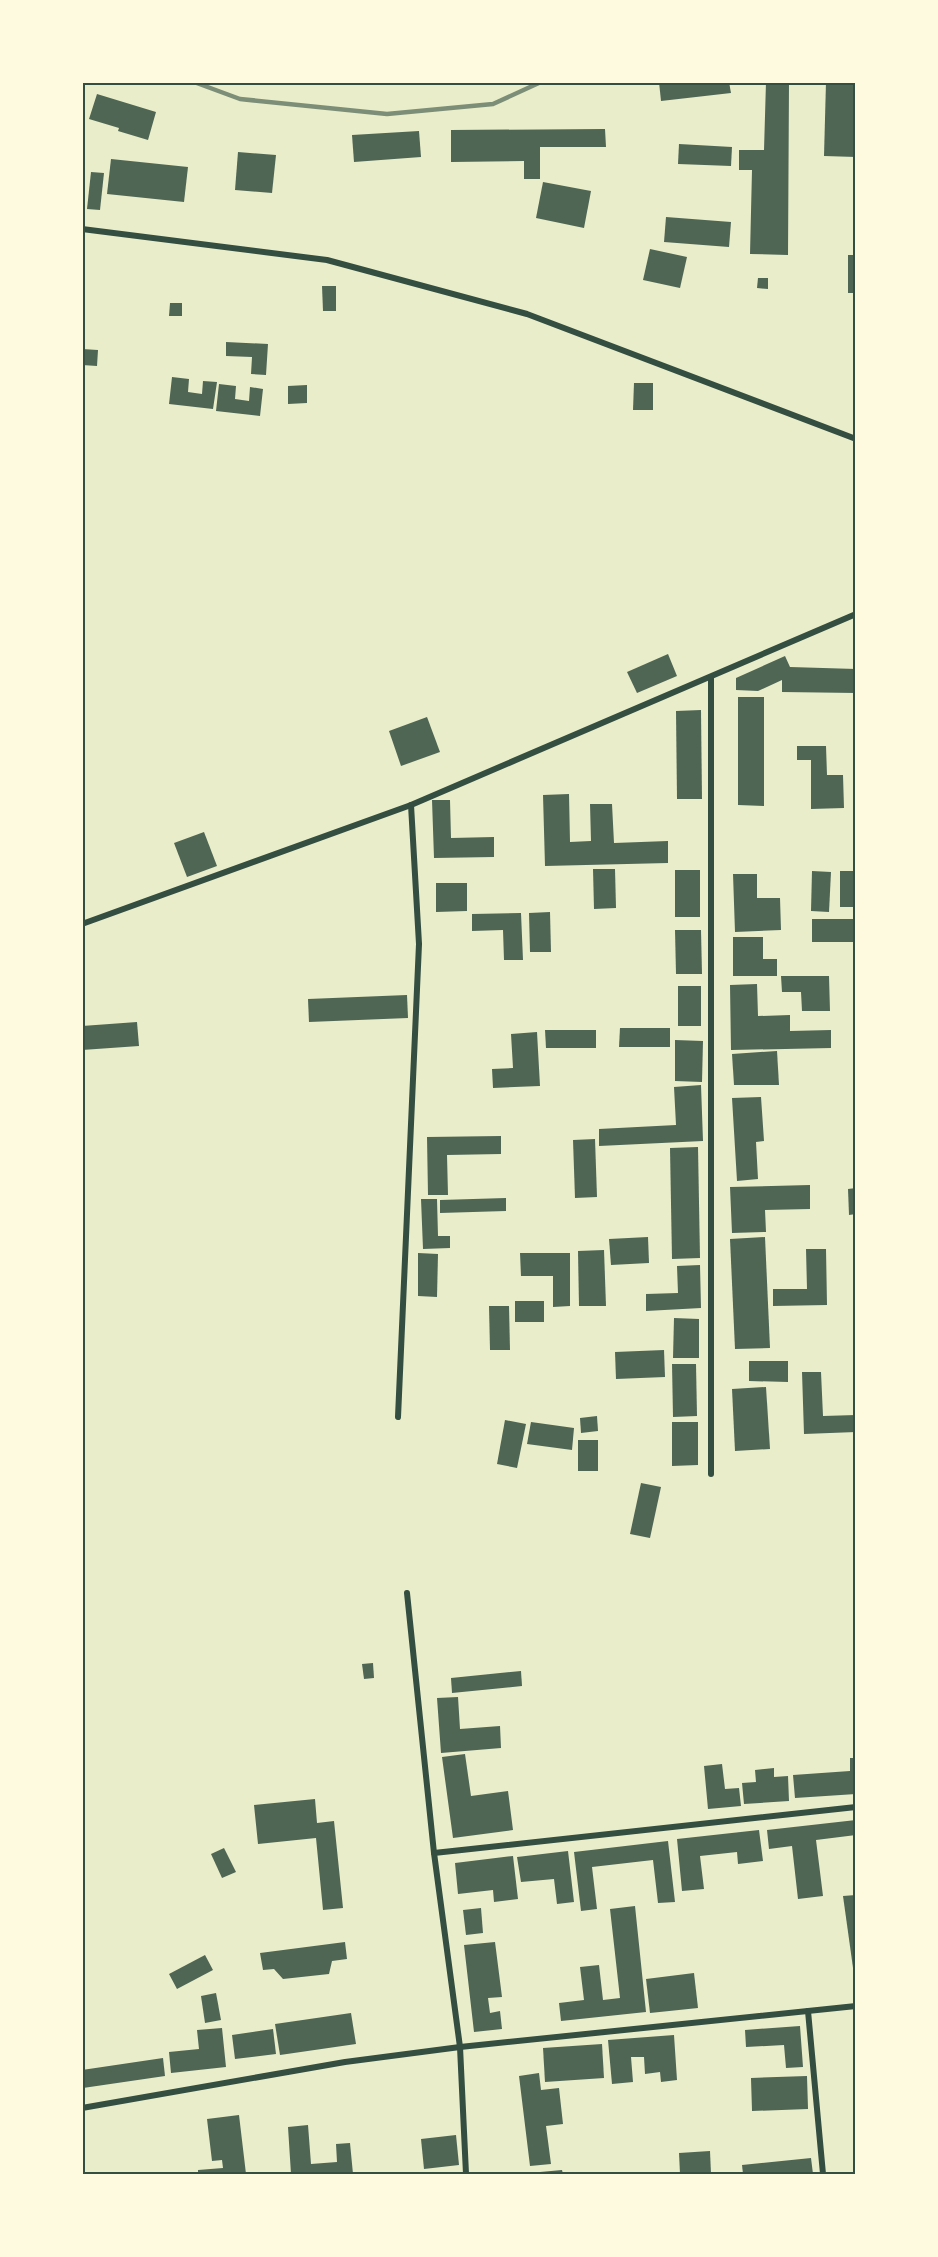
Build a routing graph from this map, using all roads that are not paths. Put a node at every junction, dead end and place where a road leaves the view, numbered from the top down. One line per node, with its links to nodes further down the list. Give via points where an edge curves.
1 (82, 229): 2 (street, via 327,260 527,314)
2 (855, 439)
3 (855, 614): 4 (street)
4 (711, 677): 5 (street); 8 (street)
5 (411, 805): 6 (street); 7 (street, via 419,944)
6 (82, 924)
7 (398, 1417)
8 (711, 1474)
9 (407, 1593): 11 (street)
10 (855, 1808): 11 (street)
11 (434, 1853): 14 (street)
12 (855, 2006): 13 (street)
13 (808, 2011): 14 (street); 17 (street)
14 (460, 2047): 15 (street, via 345,2062); 16 (street)
15 (82, 2108)
16 (466, 2175)
17 (824, 2175)

